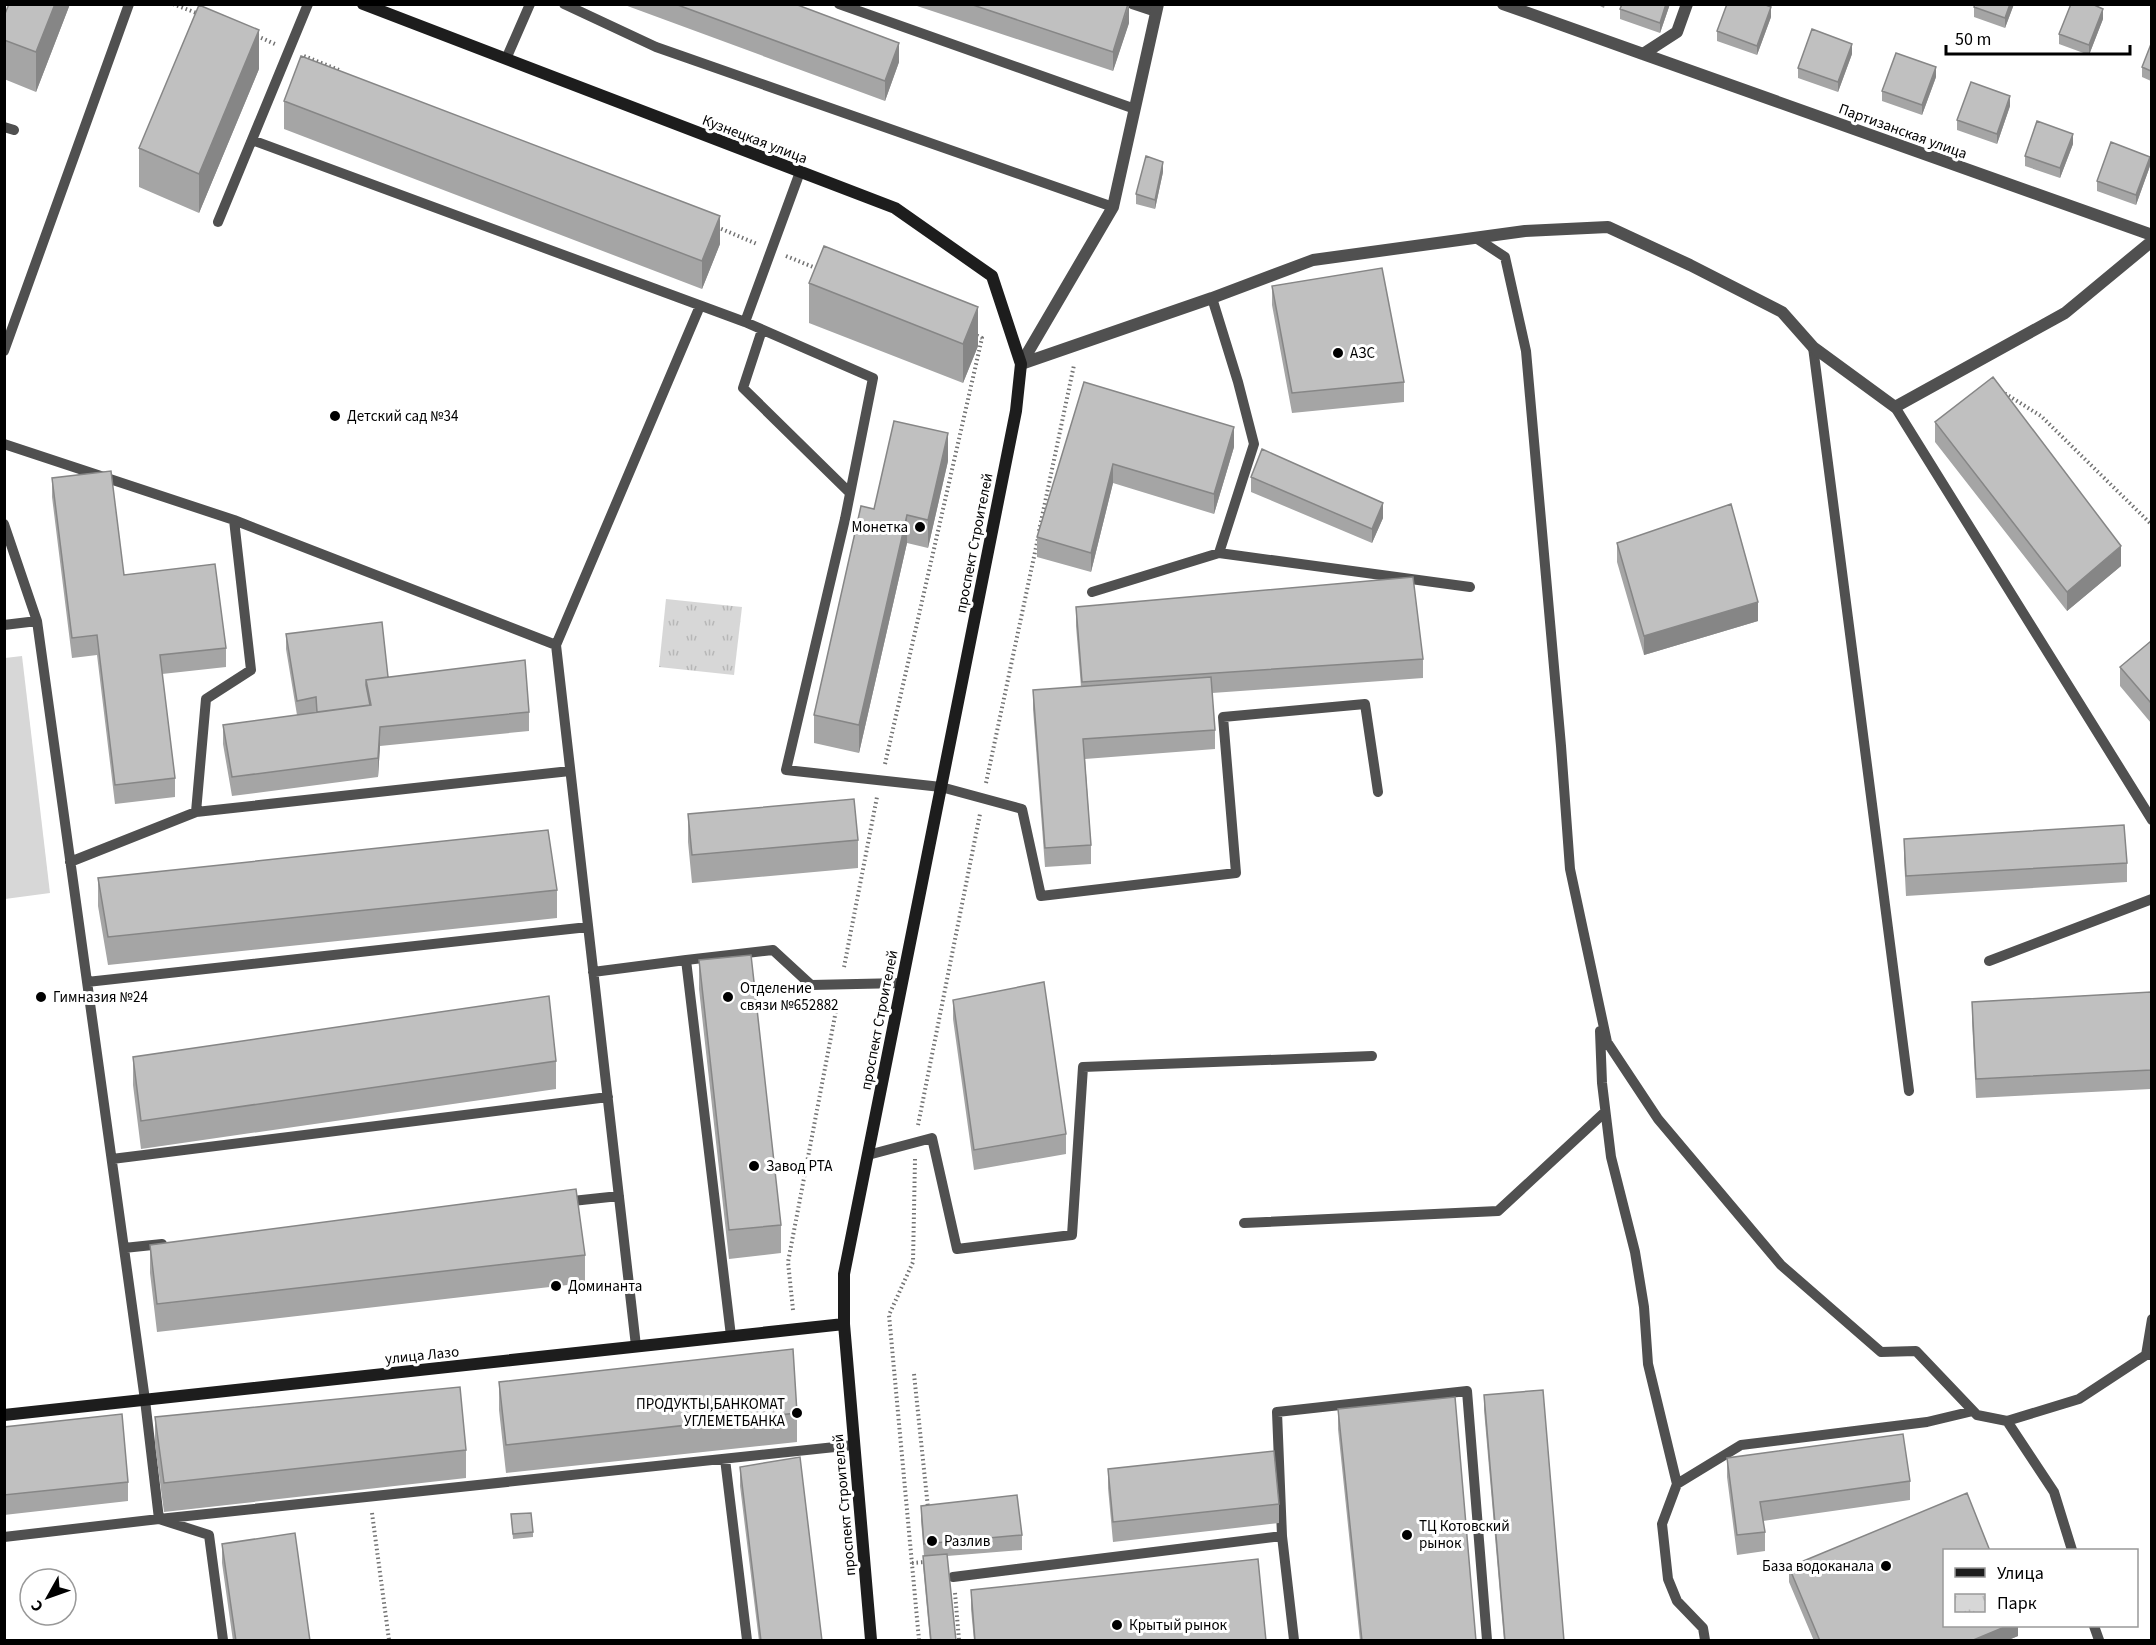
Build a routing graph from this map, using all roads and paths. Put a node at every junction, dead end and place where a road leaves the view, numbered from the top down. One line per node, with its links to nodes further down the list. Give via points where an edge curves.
1 (129, 4): 36 (lane)
2 (173, 4): 12 (path)
3 (308, 4): 14 (lane)
4 (363, 4): 16 (main road, Кузнецкая улица)
5 (530, 4): 16 (lane)
6 (564, 4): 21 (lane, via 656,47)
7 (839, 4): 18 (lane)
8 (1132, 4): 11 (lane)
9 (1503, 4): 15 (street, Партизанская улица)
10 (1687, 4): 15 (street, via 1677,32)
11 (1157, 8): 18 (street)
12 (203, 16)
13 (253, 35): 14 (path)
14 (289, 50): 17 (path); 19 (lane)
15 (1643, 54): 24 (street, Партизанская улица)
16 (506, 59): 20 (main road, Кузнецкая улица)
17 (344, 73)
18 (1135, 109): 21 (street)
19 (252, 140): 22 (lane); 30 (lane)
20 (801, 172): 27 (lane); 37 (main road, Кузнецкая улица, via 895,208 992,276)
21 (1113, 207): 37 (street)
22 (218, 222)
23 (709, 224): 27 (path)
24 (2151, 235)
25 (1476, 238): 29 (street, via 1313,260); 35 (street, via 1608,227 1782,312); 68 (lane, via 1505,257 1526,351 1570,870)
26 (2151, 242): 39 (street, via 2065,314)
27 (771, 250): 28 (path); 31 (lane)
28 (824, 272)
29 (1212, 298): 34 (street); 46 (lane, via 1254,444)
30 (700, 306): 31 (lane); 51 (lane)
31 (745, 322): 32 (lane)
32 (762, 330): 42 (lane, via 743,388); 42 (lane, via 873,378)
33 (972, 333): 53 (path, via 982,338)
34 (1079, 344): 37 (street); 56 (path)
35 (1813, 347): 39 (street); 70 (lane)
36 (4, 351)
37 (1021, 364): 40 (main road, Кузнецкая улица)
38 (1994, 386): 45 (path, via 2041,416)
39 (1895, 407): 58 (lane)
40 (1016, 411): 54 (main road, проспект Строителей)
41 (4, 444): 43 (lane)
42 (850, 492): 53 (lane, via 786,770)
43 (234, 520): 51 (lane); 57 (lane, via 251,670 206,699)
44 (4, 524): 49 (lane)
45 (2151, 525)
46 (1219, 553): 47 (lane); 48 (lane)
47 (1470, 587)
48 (1092, 592)
49 (37, 621): 50 (lane); 59 (lane)
50 (4, 626)
51 (556, 645): 52 (lane)
52 (570, 771): 57 (lane); 61 (lane)
53 (881, 780): 54 (lane); 67 (path)
54 (941, 787): 56 (lane); 66 (main road, проспект Строителей)
55 (1378, 792): 56 (lane, via 1365,704 1223,717 1236,873 1041,896 1022,809)
56 (982, 799): 73 (path)
57 (196, 812): 59 (lane)
58 (2151, 820)
59 (70, 862): 65 (lane)
60 (2151, 899): 63 (lane)
61 (588, 927): 64 (lane); 65 (lane)
62 (686, 960): 64 (lane); 67 (lane, via 772,950 811,985); 84 (lane)
63 (1989, 961)
64 (593, 972): 71 (lane)
65 (87, 982): 75 (lane)
66 (902, 983): 67 (lane); 74 (main road, проспект Строителей)
67 (841, 984): 81 (path, via 788,1262)
68 (1600, 1007): 72 (lane); 89 (lane, via 1607,1042 1658,1119 1781,1265 1881,1352 1916,1351)
69 (1372, 1056): 73 (lane, via 1083,1067 1072,1235 957,1249 932,1138)
70 (1909, 1091)
71 (608, 1097): 75 (lane); 76 (lane)
72 (1605, 1112): 78 (lane, via 1498,1211); 94 (lane, via 1611,1157 1639,1274 1648,1364)
73 (915, 1143): 74 (lane); 106 (path, via 913,1262 889,1315)
74 (868, 1155): 83 (main road, проспект Строителей, via 844,1274)
75 (112, 1159): 80 (lane)
76 (619, 1196): 77 (lane); 85 (lane)
77 (548, 1203)
78 (1244, 1223)
79 (171, 1243): 80 (lane)
80 (124, 1248): 88 (lane)
81 (793, 1310)
82 (2151, 1319): 86 (lane)
83 (844, 1324): 84 (main road, улица Лазо); 92 (main road, проспект Строителей)
84 (731, 1336): 85 (main road, улица Лазо)
85 (636, 1346): 88 (main road, улица Лазо)
86 (2149, 1355): 91 (lane, via 2079,1399)
87 (914, 1374): 96 (path)
88 (145, 1400): 90 (main road, улица Лазо); 97 (lane)
89 (1973, 1412): 91 (lane); 94 (lane, via 1927,1422 1741,1445)
90 (4, 1415)
91 (2007, 1421): 100 (lane, via 2054,1492)
92 (854, 1445): 93 (lane); 105 (main road, проспект Строителей)
93 (725, 1459): 95 (lane); 104 (lane)
94 (1677, 1484): 110 (lane, via 1662,1524 1668,1579 1677,1601 1703,1628)
95 (369, 1497): 97 (lane); 103 (path)
96 (929, 1514)
97 (159, 1519): 99 (lane); 102 (lane, via 209,1535)
98 (1282, 1536): 101 (lane); 108 (lane); 109 (lane, via 1276,1412 1467,1391)
99 (4, 1537)
100 (2071, 1549)
101 (953, 1577): 107 (path)
102 (223, 1641)
103 (389, 1641)
104 (747, 1641)
105 (872, 1641)
106 (919, 1641)
107 (959, 1641)
108 (1294, 1641)
109 (1487, 1641)
110 (1705, 1641)

